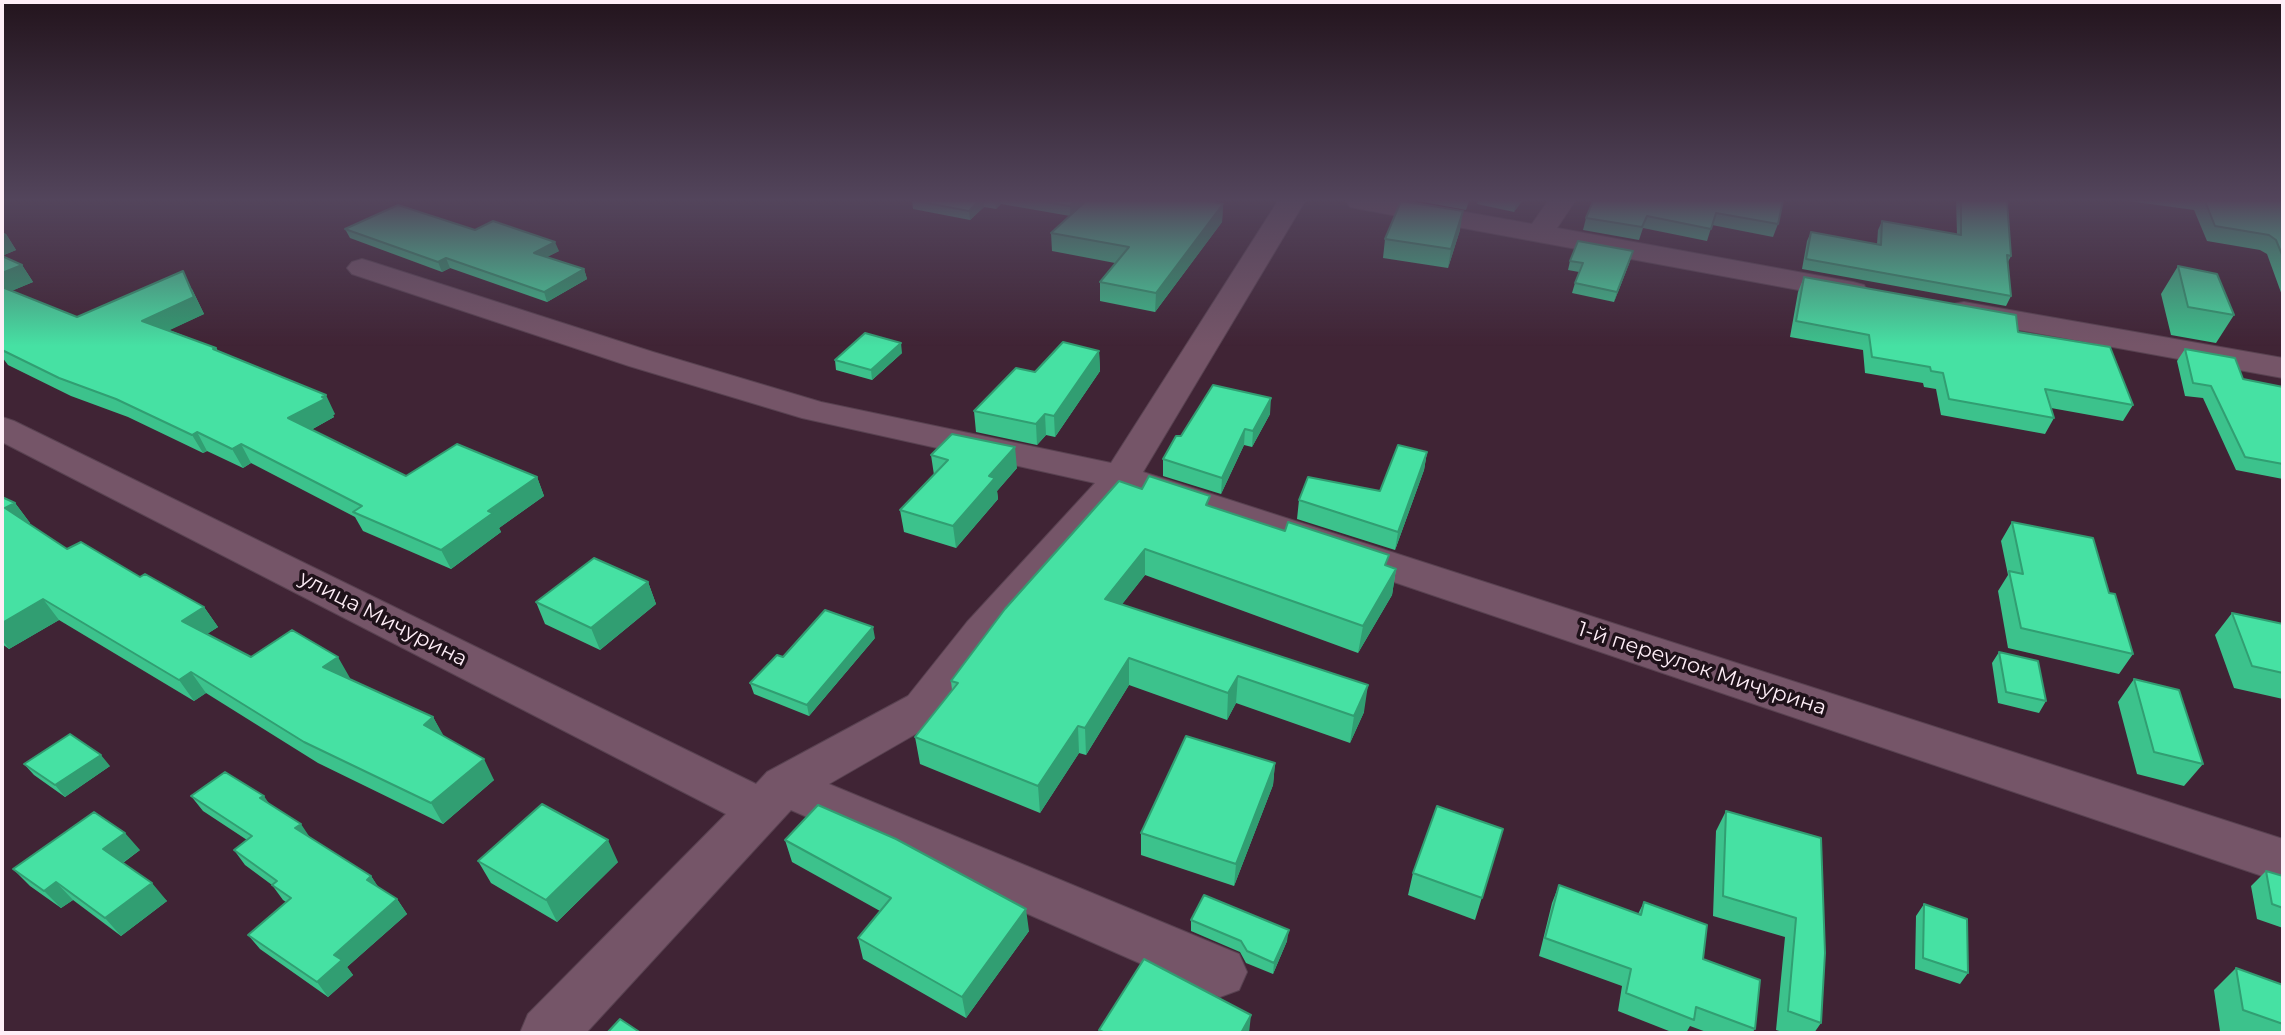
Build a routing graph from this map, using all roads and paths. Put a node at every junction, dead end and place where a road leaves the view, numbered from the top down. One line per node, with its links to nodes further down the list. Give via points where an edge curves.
1 (1261, 249): 8 (street)
2 (1624, 249): 4 (street)
3 (362, 268): 8 (street, 1-й переулок Мичурина, via 814,411)
4 (1884, 296)
5 (1939, 306): 6 (street)
6 (2283, 368)
7 (2, 428): 9 (street, улица Мичурина)
8 (1121, 477): 9 (street, via 982,633 924,708); 10 (street, 1-й переулок Мичурина)
9 (774, 798): 11 (street, улица Мичурина); 12 (street)
10 (2283, 860)
11 (1220, 972)
12 (548, 1033)

